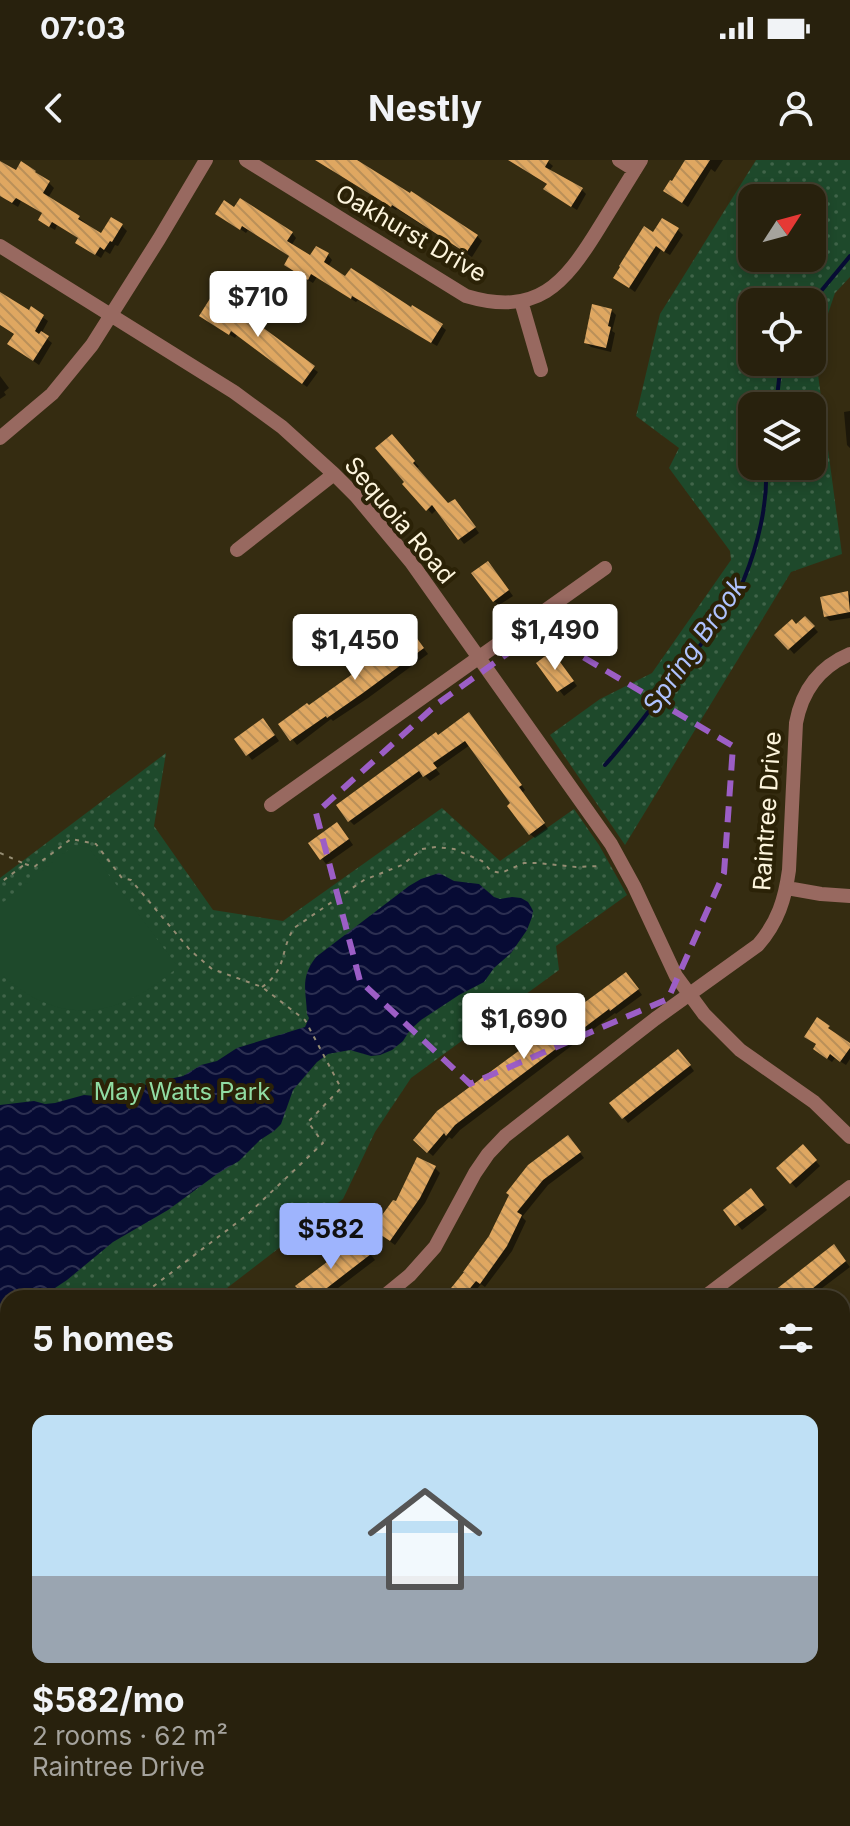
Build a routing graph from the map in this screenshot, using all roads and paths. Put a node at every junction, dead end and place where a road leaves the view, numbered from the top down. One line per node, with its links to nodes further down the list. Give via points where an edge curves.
1 (206, 160): 7 (street)
2 (246, 160): 6 (street, Oakhurst Drive, via 466,296)
3 (619, 160): 4 (street)
4 (638, 165): 6 (street, Oakhurst Drive, via 572,269 549,289)
5 (0, 246): 7 (street, Sequoia Road)
6 (521, 301): 8 (street)
7 (112, 315): 9 (street, via 52,394); 10 (street, Sequoia Road, via 234,392)
8 (541, 370)
9 (0, 438)
10 (334, 474): 11 (street); 14 (street, Sequoia Road, via 404,553)
11 (237, 550)
12 (605, 568): 14 (street)
13 (850, 654): 20 (street, Raintree Drive, via 823,669 798,708)
14 (479, 658): 15 (street); 23 (street, Sequoia Road, via 611,844)
15 (271, 805)
16 (0, 853): 17 (path)
17 (25, 864): 19 (path); 22 (path, via 34,867 71,839 96,844 122,878 131,880 212,969)
18 (602, 866): 22 (path, via 524,863 501,873 454,849 422,849 402,865 364,880 294,928 280,970)
19 (0, 883)
20 (787, 888): 21 (street); 23 (street, Raintree Drive, via 776,921 758,945)
21 (850, 896)
22 (262, 987): 26 (path, via 305,1020 341,1088 308,1122 323,1143 247,1215)
23 (690, 994): 24 (street, Sequoia Road, via 740,1050 814,1102); 27 (street, Raintree Drive, via 496,1145 435,1247)
24 (850, 1137)
25 (850, 1187): 28 (street)
26 (149, 1290)
27 (392, 1290)
28 (714, 1290)

